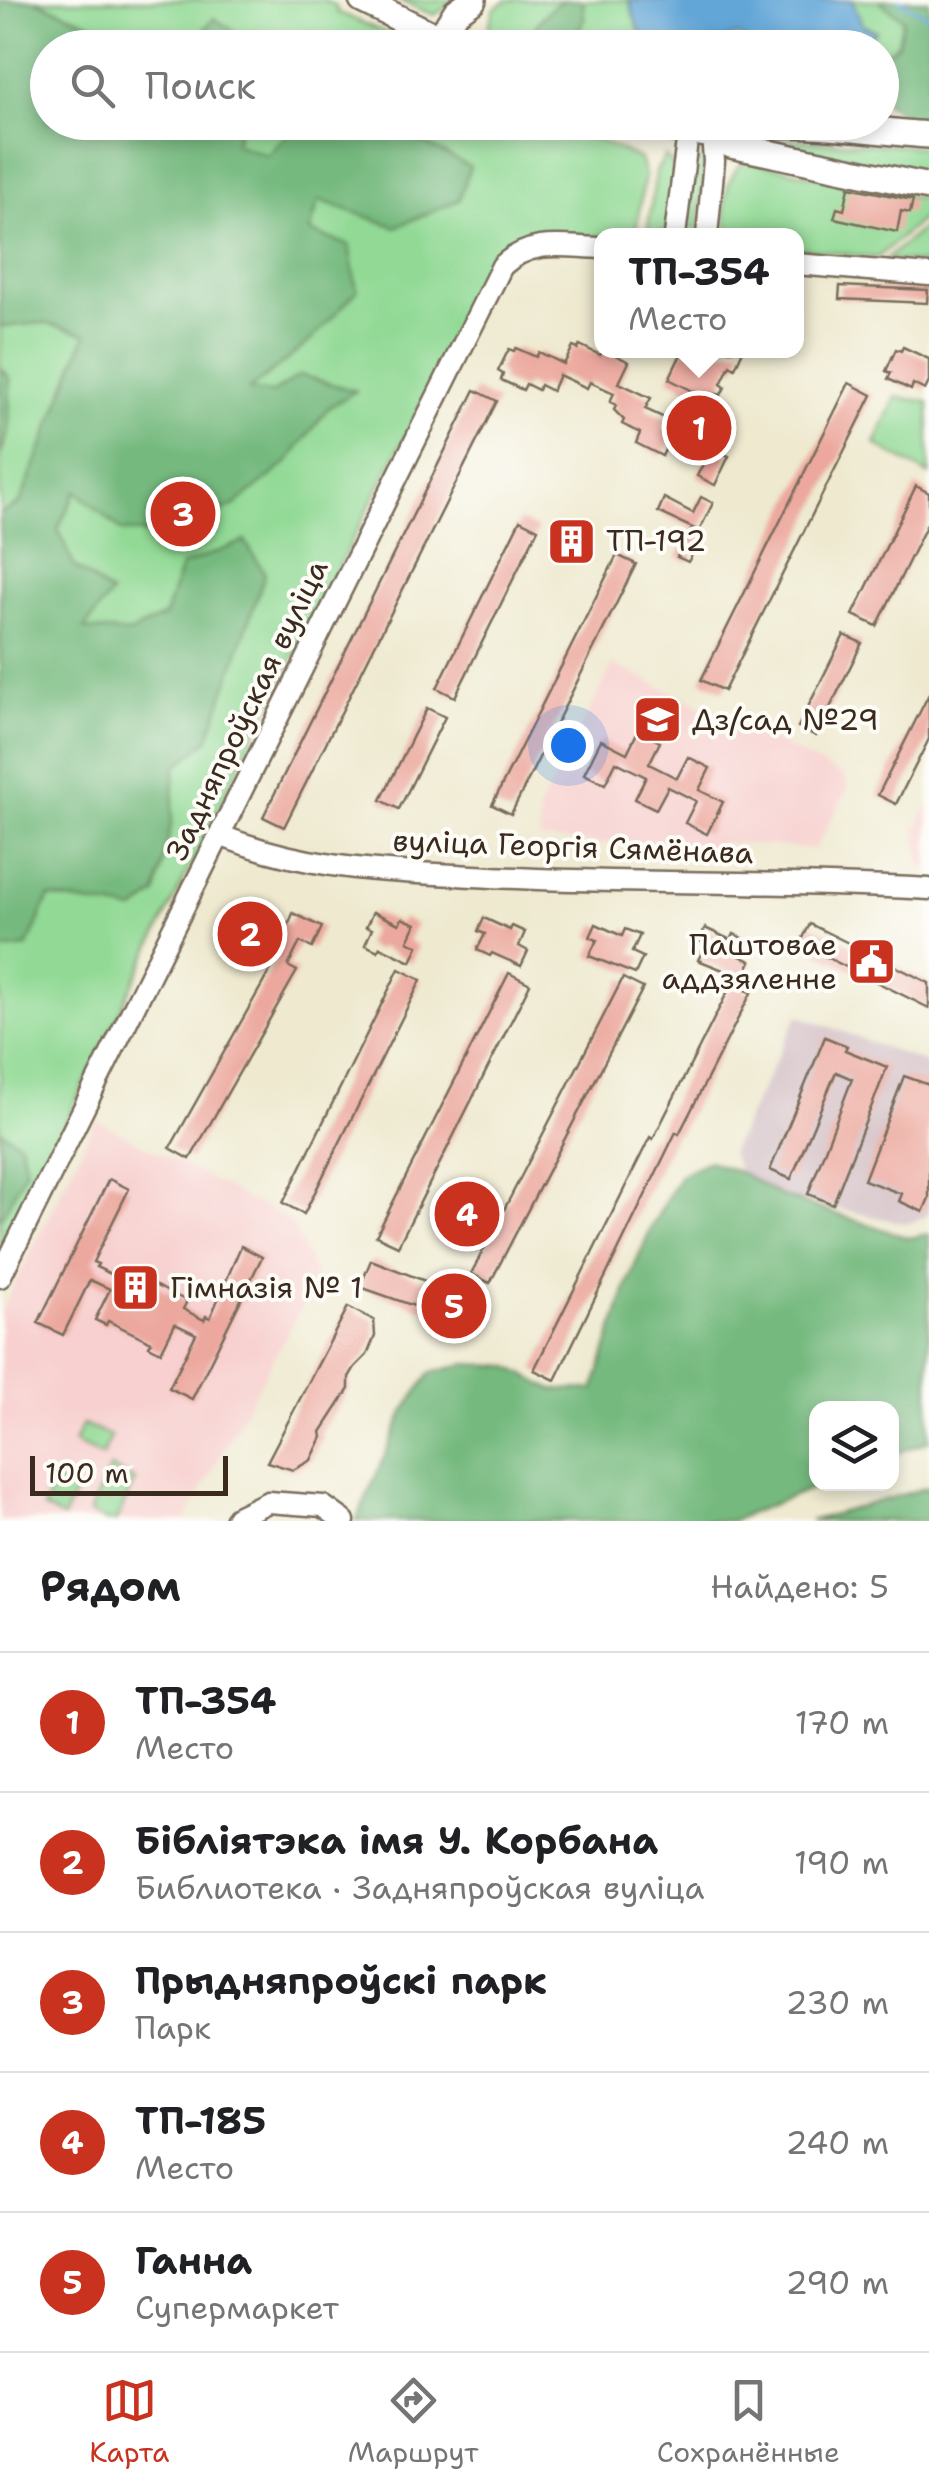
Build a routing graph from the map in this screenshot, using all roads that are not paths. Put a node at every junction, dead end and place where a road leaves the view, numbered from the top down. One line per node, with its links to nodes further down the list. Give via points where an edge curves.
1 (362, 0): 3 (main road)
2 (472, 0): 4 (main road, via 456,12)
3 (423, 30)
4 (452, 30)
5 (899, 134): 6 (main road)
6 (929, 136)
7 (699, 140): 11 (street)
8 (703, 140): 12 (street, via 714,161)
9 (717, 140): 10 (main road)
10 (929, 187)
11 (677, 228)
12 (709, 228)
13 (594, 248): 16 (street, Задняпроўская вуліца, via 540,246 518,251 502,266)
14 (804, 265): 15 (street)
15 (929, 275)
16 (219, 835): 17 (street, вуліца Георгія Сямёнава, via 336,868); 18 (street, Задняпроўская вуліца)
17 (929, 890)
18 (0, 1277)
19 (235, 1521): 20 (street, via 268,1502 322,1506)
20 (344, 1521)

